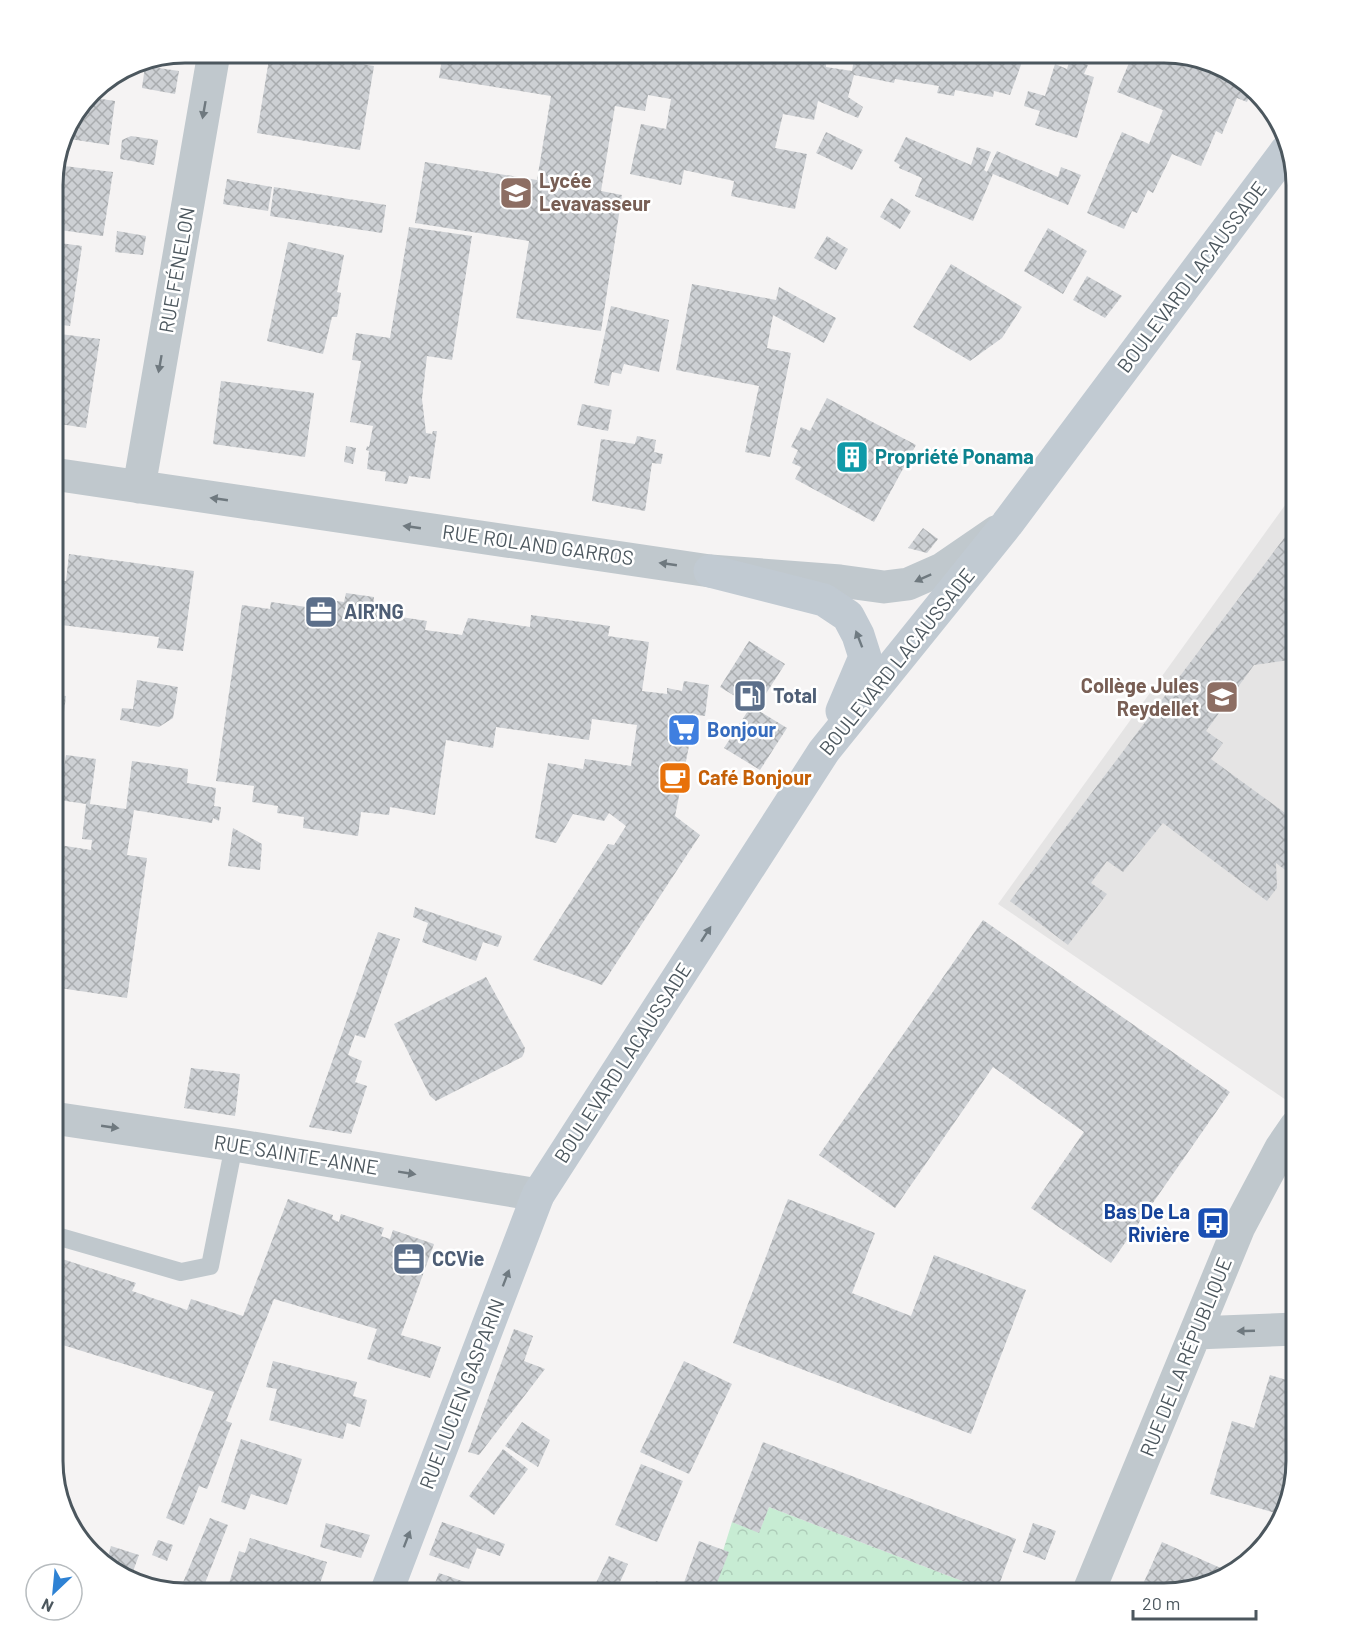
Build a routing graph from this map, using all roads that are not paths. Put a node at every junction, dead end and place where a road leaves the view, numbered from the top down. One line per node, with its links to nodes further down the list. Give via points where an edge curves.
1 (212, 63): 4 (street, RUE FÉNELON, one-way to 4)
2 (1282, 156): 5 (street, BOULEVARD LACAUSSADE)
3 (63, 476): 4 (street, RUE ROLAND GARROS)
4 (139, 487): 6 (street, RUE ROLAND GARROS, one-way to 4)
5 (1007, 524): 6 (street, RUE ROLAND GARROS, one-way to 6, via 942,569 908,584 884,587); 7 (street, BOULEVARD LACAUSSADE)
6 (711, 571): 7 (street, one-way to 6, via 865,657 848,616 824,600)
7 (824, 751): 11 (street, BOULEVARD LACAUSSADE, one-way to 7)
8 (63, 1119): 9 (street, RUE SAINTE-ANNE, one-way to 9)
9 (234, 1145): 11 (street, RUE SAINTE-ANNE, one-way to 11); 12 (lane, via 210,1266 181,1272)
10 (1286, 1149): 14 (street, RUE DE LA RÉPUBLIQUE, via 1239,1227)
11 (538, 1195): 15 (street, RUE LUCIEN GASPARIN, one-way to 11)
12 (63, 1238)
13 (1286, 1329): 14 (street, one-way to 14)
14 (1196, 1333): 16 (street, RUE DE LA RÉPUBLIQUE)
15 (390, 1583)
16 (1092, 1583)

